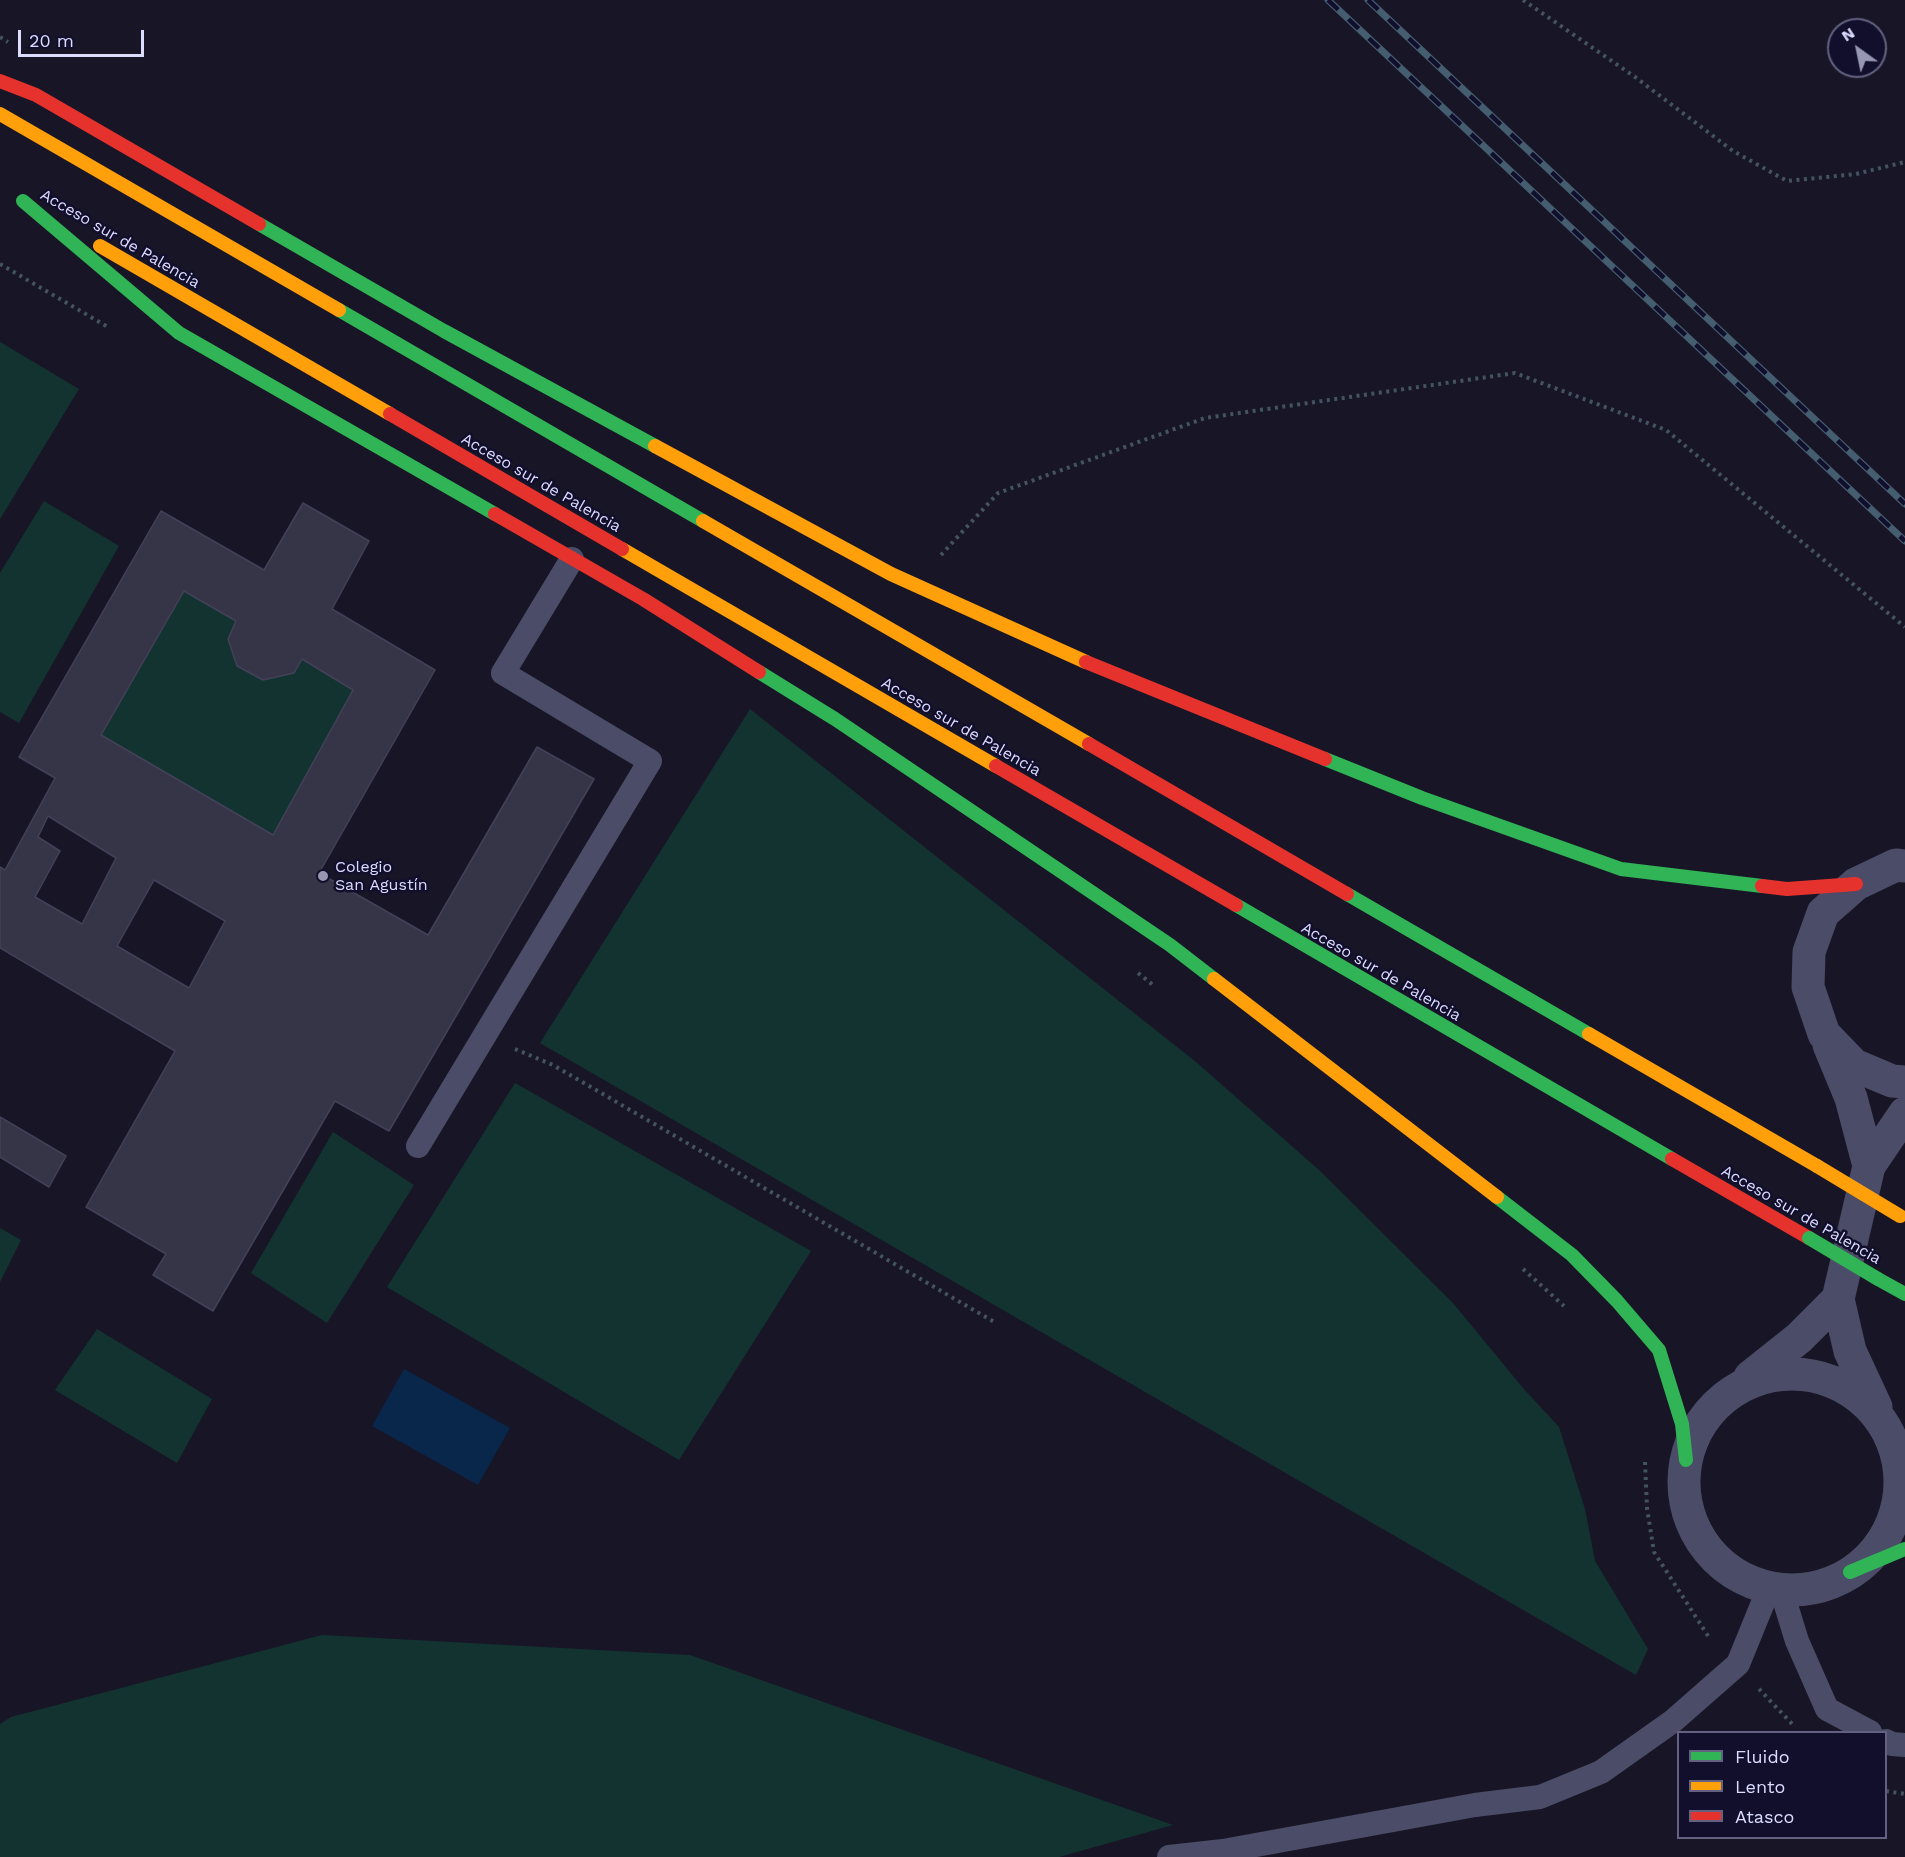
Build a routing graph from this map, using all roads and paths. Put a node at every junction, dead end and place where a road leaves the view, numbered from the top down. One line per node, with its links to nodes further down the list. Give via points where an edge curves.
1 (1523, 0): 6 (path, via 1733,151 1787,181 1856,174)
2 (0, 37): 3 (path)
3 (10, 43)
4 (0, 81): 15 (highway, via 36,95 444,331 881,568 1121,678 1422,798 1621,869 1786,889)
5 (0, 114): 24 (highway, bridge)
6 (1905, 162)
7 (8, 193): 8 (highway, Acceso sur de Palencia)
8 (23, 201): 12 (highway, via 179,333); 26 (highway, Acceso sur de Palencia, bridge)
9 (0, 264): 10 (path)
10 (110, 328)
11 (940, 556): 13 (path, via 998,493 1205,418 1515,373 1666,430)
12 (572, 559): 19 (lane, via 503,673 650,761); 33 (highway, via 835,719 1170,945 1572,1255 1659,1350 1682,1424)
13 (1905, 627)
14 (1905, 866): 15 (street, via 1896,865)
15 (1856, 884): 18 (street, via 1823,912 1809,952 1808,987)
16 (1129, 967): 17 (path)
17 (1158, 988)
18 (1824, 1034): 20 (street, via 1854,1065 1892,1081); 23 (street, via 1851,1098)
19 (484, 1036): 22 (lane); 29 (path, via 553,1065)
20 (1905, 1082)
21 (1905, 1113): 23 (street)
22 (418, 1146)
23 (1869, 1166): 27 (street)
24 (1903, 1218)
25 (1518, 1265): 28 (path)
26 (1905, 1294)
27 (1838, 1299): 30 (street, via 1799,1338); 31 (street, via 1850,1351)
28 (1571, 1312)
29 (996, 1323)
30 (1732, 1391): 31 (street, via 1774,1372 1815,1376 1849,1388); 33 (street, via 1700,1420)
31 (1883, 1423): 35 (street, via 1901,1466 1898,1504 1882,1542)
32 (1644, 1454): 37 (path, via 1654,1552 1715,1645)
33 (1686, 1460): 36 (street, via 1685,1495 1701,1541 1731,1573)
34 (1905, 1549): 35 (highway)
35 (1850, 1572): 36 (street, via 1808,1592)
36 (1775, 1588): 37 (lane); 39 (lane, via 1827,1708)
37 (1738, 1664): 38 (path); 44 (lane, via 1673,1721 1601,1772 1540,1797)
38 (1800, 1731)
39 (1868, 1731)
40 (1887, 1742): 41 (lane)
41 (1905, 1745)
42 (1887, 1791): 43 (path)
43 (1905, 1794)
44 (1169, 1857)

